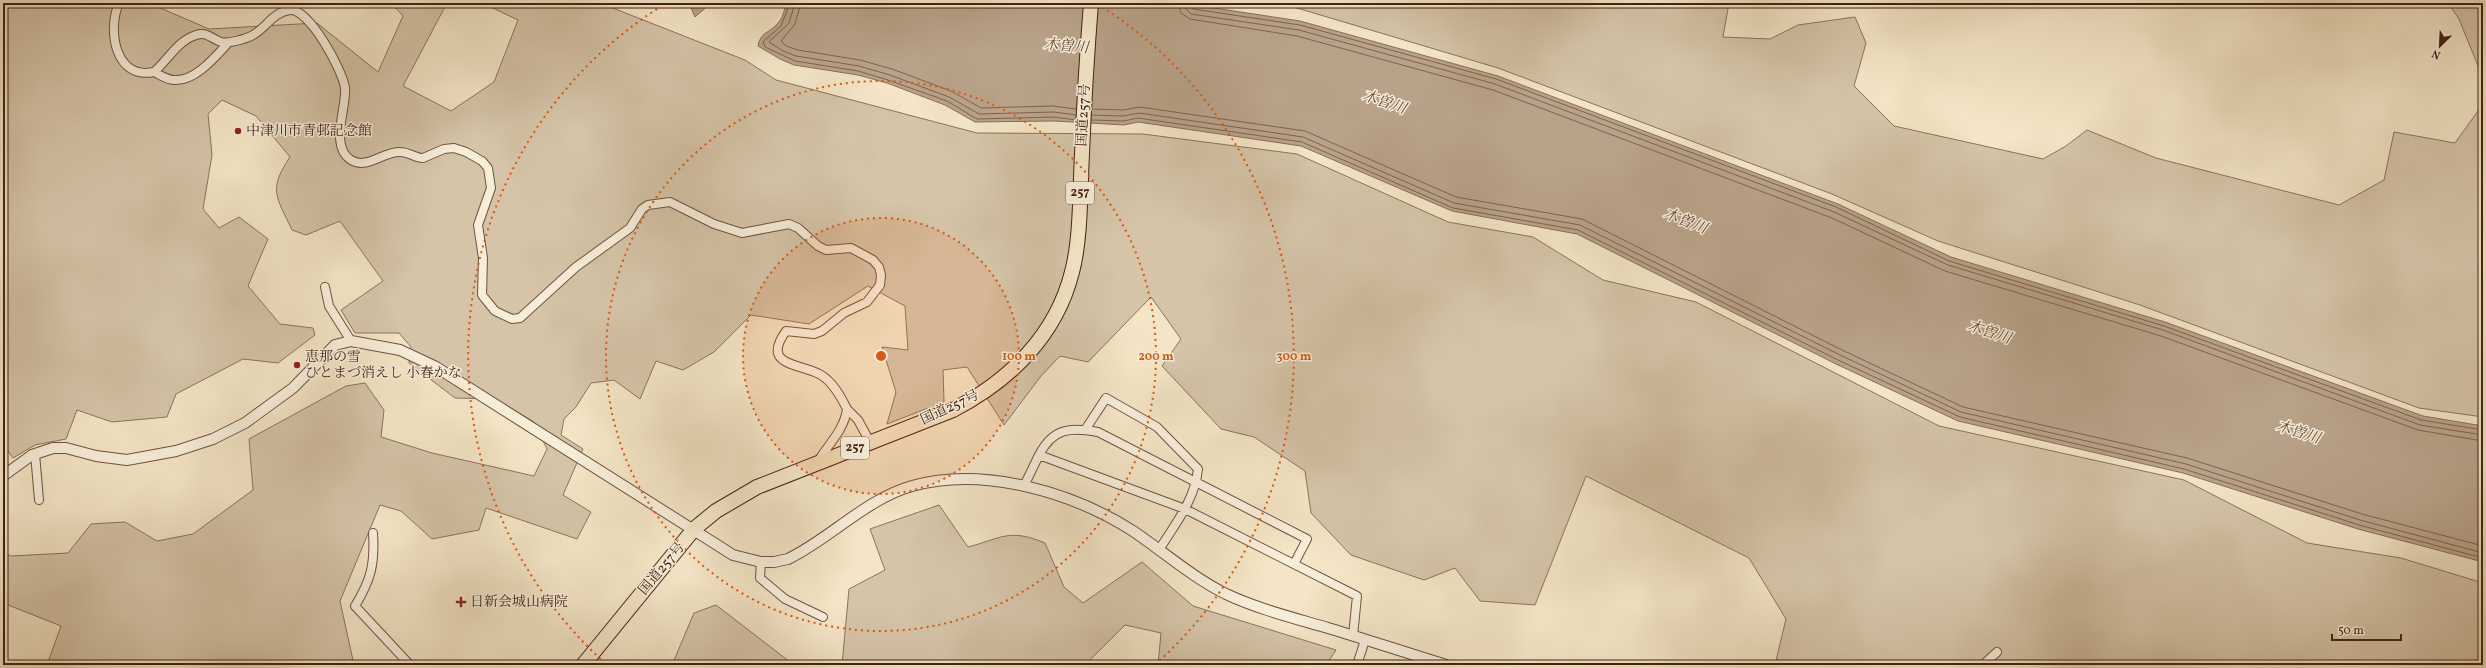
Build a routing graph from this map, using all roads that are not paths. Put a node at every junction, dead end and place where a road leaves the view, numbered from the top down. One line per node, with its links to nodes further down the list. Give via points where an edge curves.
1 (119, 3): 4 (street, via 112,30 122,60 128,68 140,74)
2 (1092, 3): 9 (highway, 国道257号 / 257, via 1079,208 1073,271 1066,293 1047,329 1016,368 976,398)
3 (229, 42): 4 (street, via 200,69 186,78 171,80); 4 (street, via 222,42 203,33 196,34 172,52); 7 (street, via 253,35 280,12 297,11 315,29 338,68 345,88 341,114 342,143 345,154 351,160 364,163 399,151 423,158 444,148 454,148 482,161 488,168 491,188 478,225 483,258 482,295 495,311 507,318 520,318 528,313 547,292 576,267 630,228 642,209 662,202 670,202 714,224 742,233 789,224 826,250 851,248 873,260 881,275 880,285 868,302 844,313 822,331 814,334 786,331 777,347 778,354 784,362 822,375 839,394)
4 (154, 72)
5 (324, 287): 6 (street, via 329,306)
6 (351, 341): 10 (street, via 335,345 293,388 245,423 213,439 176,451 127,460 96,456 66,448 53,448); 18 (street, via 400,350 436,367)
7 (847, 409): 9 (street, via 858,420); 12 (street, via 840,432 826,447)
8 (1085, 430): 11 (street, via 1064,430 1046,442); 14 (street, via 1098,432); 14 (street, via 1106,398 1157,428 1198,469)
9 (870, 442): 12 (highway, 国道257号 / 257)
10 (35, 454): 13 (street); 16 (street)
11 (1039, 455): 15 (street); 17 (street)
12 (816, 464): 18 (highway, 国道257号 / 257, via 741,495)
13 (3, 476)
14 (1197, 484): 17 (street); 22 (street, via 1306,539)
15 (1024, 486): 20 (street, via 1101,514); 21 (street, via 968,477 912,486 886,496 801,552 774,562)
16 (39, 500)
17 (1186, 509): 20 (street); 22 (street)
18 (694, 529): 21 (street, via 733,554); 28 (highway, 国道257号 / 257)
19 (373, 533): 27 (street, via 374,558 368,585 355,606)
20 (1159, 550): 24 (street, via 1201,580 1226,594)
21 (761, 562): 23 (street, via 760,578 785,599)
22 (1294, 564): 24 (street, via 1357,596)
23 (823, 617)
24 (1353, 636): 25 (street)
25 (1364, 640): 29 (street); 30 (street)
26 (1998, 652): 31 (street)
27 (410, 665)
28 (583, 665)
29 (1357, 665)
30 (1446, 665)
31 (1983, 665)

